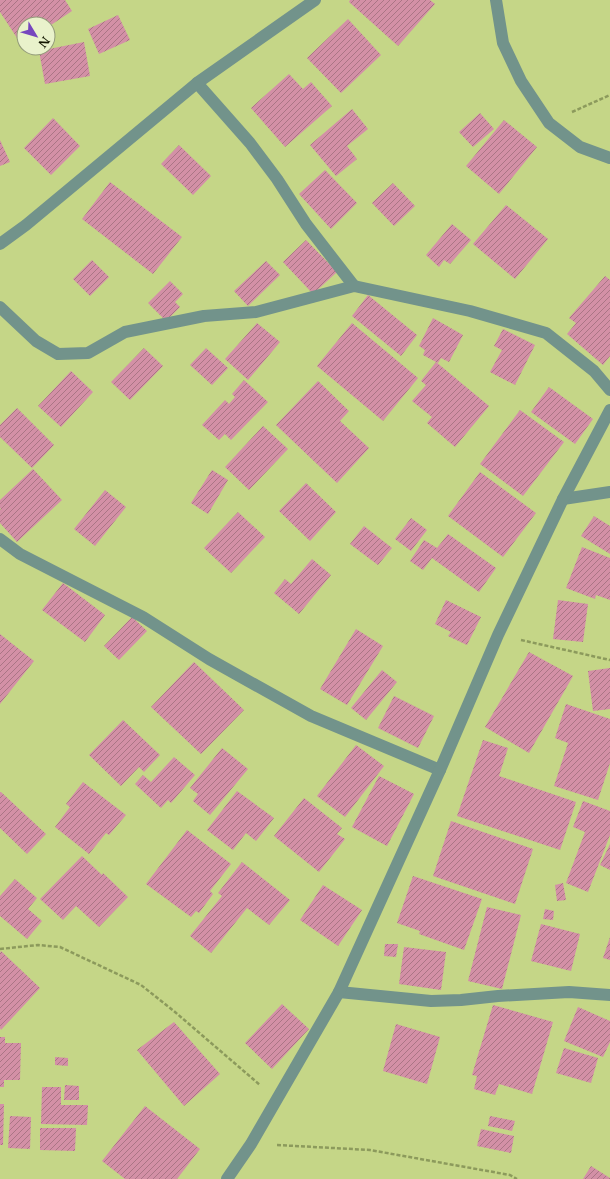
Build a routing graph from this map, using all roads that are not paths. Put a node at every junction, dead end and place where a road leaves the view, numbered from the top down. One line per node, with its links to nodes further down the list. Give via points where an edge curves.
1 (496, 0): 4 (street, via 503,43 521,81 549,123 580,147)
2 (313, 1): 3 (street)
3 (197, 83): 5 (street); 6 (street, via 250,143 306,224)
4 (610, 158)
5 (0, 244)
6 (354, 286): 7 (street, via 256,312 204,316 125,332 88,353 58,354 36,341); 8 (street, via 470,311 546,333 594,371)
7 (0, 307)
8 (610, 390)
9 (610, 410): 11 (street)
10 (610, 492): 11 (street)
11 (562, 499): 13 (street, via 498,635)
12 (0, 539): 13 (street, via 20,554 143,617 221,666 311,716)
13 (440, 770): 14 (street)
14 (339, 992): 15 (street, via 431,1001 570,992); 16 (street)
15 (610, 995)
16 (227, 1179)

